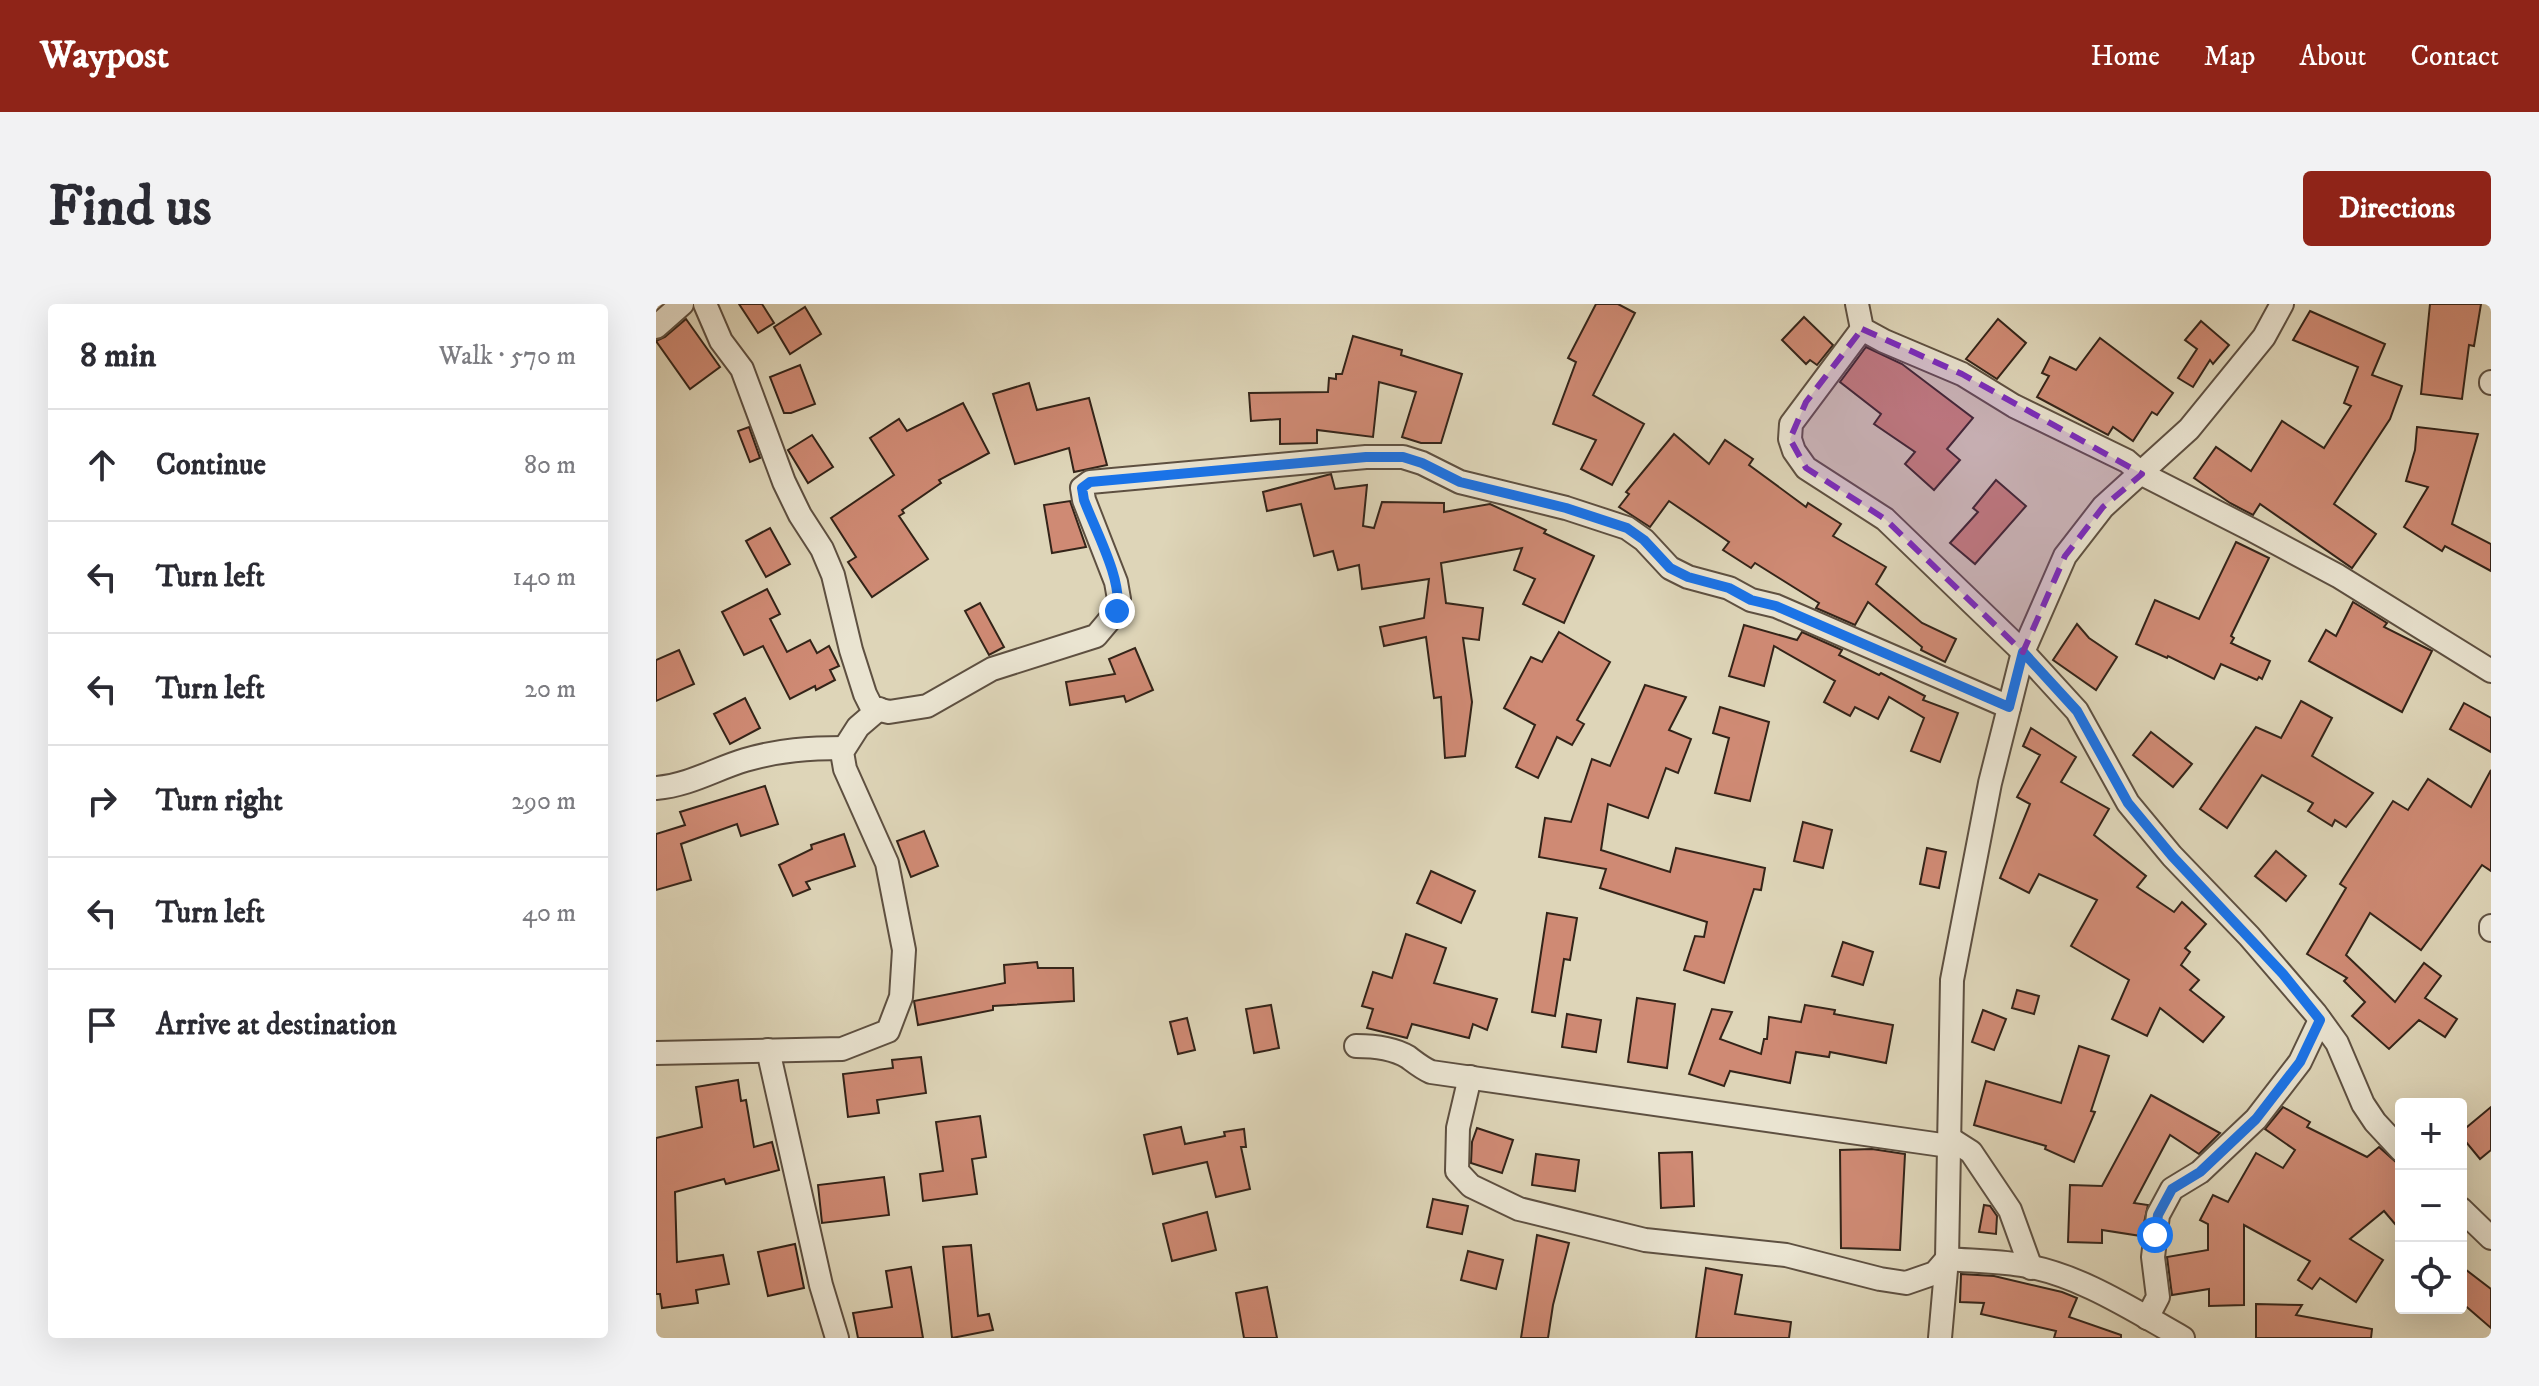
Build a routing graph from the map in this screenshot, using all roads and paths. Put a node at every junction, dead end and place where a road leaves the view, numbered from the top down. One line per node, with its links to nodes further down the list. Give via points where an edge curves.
1 (682, 304): 5 (street)
2 (705, 304): 11 (street, via 721,341 742,369 784,482 822,549 865,694 872,708)
3 (1857, 304): 6 (street)
4 (2282, 304): 7 (street, via 2264,337 2189,429)
5 (656, 327)
6 (1862, 329): 7 (street, via 1962,374 2040,420 2127,461); 8 (street, via 1791,424 1794,451 1806,468 1885,519)
7 (2142, 474): 8 (street, via 2103,507 2065,556); 9 (street, via 2338,576)
8 (2023, 652): 10 (street); 14 (street, via 2077,711 2128,803)
9 (2491, 671)
10 (2009, 707): 11 (street, via 1776,606 1688,577 1670,568 1627,528 1460,482 1403,457 1366,457 1090,482 1082,488 1084,500 1119,599 1108,624 1096,636 992,669 927,706); 19 (street, via 1952,980)
11 (879, 709): 12 (street)
12 (844, 748): 13 (street, via 798,748); 16 (street, via 845,769 887,863 904,950 901,997 888,1031 842,1049)
13 (656, 788)
14 (2320, 1020): 20 (street, via 2337,1043 2363,1104); 25 (street, via 2300,1062 2256,1119 2200,1172 2172,1189 2158,1215 2153,1257 2158,1297)
15 (1356, 1046): 18 (street, via 1377,1046 1431,1072)
16 (768, 1050): 17 (street); 26 (street)
17 (656, 1053)
18 (1470, 1077): 19 (street); 23 (street, via 1458,1128 1457,1171 1471,1186 1519,1209 1645,1240 1786,1255 1906,1283 1935,1273)
19 (1949, 1142): 23 (street); 24 (street, via 1971,1152 2010,1210)
20 (2395, 1144)
21 (2467, 1215): 22 (street)
22 (2491, 1238)
23 (1947, 1259): 24 (street); 27 (street)
24 (2031, 1268): 25 (street, via 2068,1279)
25 (2147, 1318): 28 (street)
26 (837, 1338)
27 (1940, 1338)
28 (2183, 1338)

